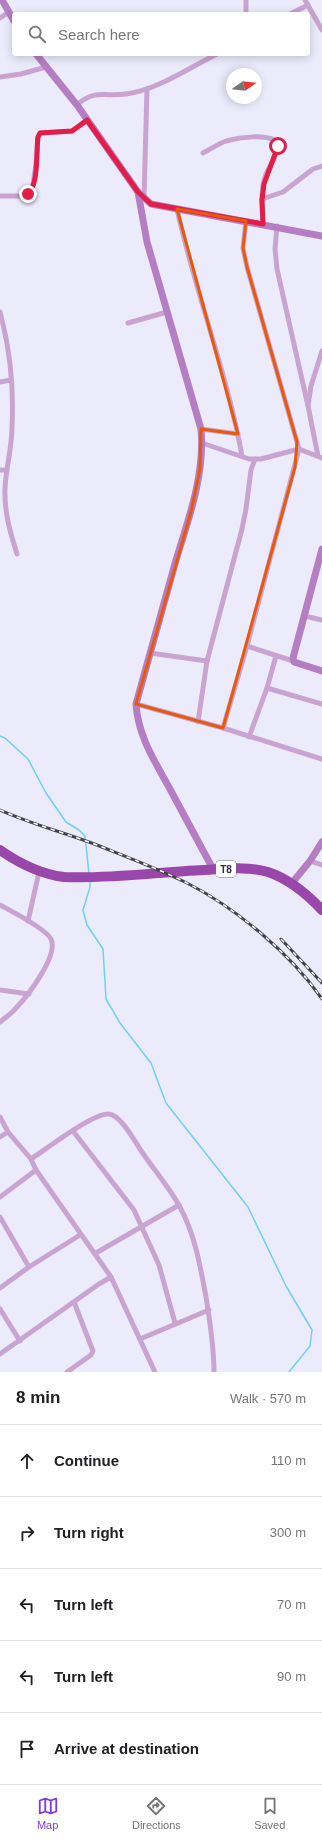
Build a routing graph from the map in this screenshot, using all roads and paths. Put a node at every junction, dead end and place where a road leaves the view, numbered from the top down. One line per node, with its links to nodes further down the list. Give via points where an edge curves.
1 (2, 0): 4 (street)
2 (246, 0): 5 (street)
3 (306, 3): 6 (street); 10 (street)
4 (9, 12): 7 (street); 9 (street)
5 (246, 12)
6 (293, 12)
7 (12, 17)
8 (322, 17): 10 (street)
9 (0, 18)
10 (316, 20): 11 (street)
11 (322, 30)
12 (38, 56): 14 (street)
13 (213, 56): 16 (street)
14 (46, 67): 15 (street); 17 (street)
15 (0, 77)
16 (147, 89): 17 (street, via 125,94 94,94); 23 (street)
17 (77, 105): 18 (street)
18 (87, 120): 21 (street); 22 (street, via 72,131 40,133 32,191 22,196)
19 (203, 153): 24 (street, via 233,140 260,137 277,142 278,148 266,174)
20 (322, 166): 24 (street, via 313,169 283,192)
21 (138, 192): 23 (street); 27 (street)
22 (0, 196)
23 (144, 198): 25 (street)
24 (262, 199): 29 (street)
25 (151, 204): 26 (street); 27 (street)
26 (177, 209): 28 (street); 40 (street, via 186,252 224,377)
27 (142, 217): 33 (street)
28 (246, 221): 29 (street); 42 (street, via 243,248 247,267)
29 (263, 224): 30 (street)
30 (276, 226): 31 (street); 38 (street, via 277,270)
31 (322, 236)
32 (0, 312): 36 (street)
33 (167, 312): 34 (street); 39 (street)
34 (128, 323)
35 (322, 351): 38 (street, via 311,386)
36 (12, 380): 37 (street); 47 (street, via 11,448)
37 (0, 382)
38 (308, 406): 44 (street)
39 (201, 429): 40 (street); 41 (street)
40 (238, 434): 43 (street)
41 (202, 443): 43 (street); 54 (street, via 200,469 191,512)
42 (299, 448): 44 (street); 45 (street); 53 (street)
43 (242, 456): 45 (street)
44 (320, 457)
45 (255, 459): 56 (street, via 243,524)
46 (0, 470): 47 (street)
47 (7, 470): 49 (street, via 7,518)
48 (322, 549): 50 (street)
49 (17, 554)
50 (319, 571): 51 (street)
51 (305, 616): 52 (street); 57 (street)
52 (322, 620)
53 (247, 646): 55 (street); 63 (street)
54 (150, 653): 56 (street); 60 (street)
55 (276, 656): 57 (street); 59 (street)
56 (207, 661): 62 (street)
57 (293, 661): 58 (street)
58 (322, 671)
59 (267, 688): 61 (street); 64 (street)
60 (136, 704): 62 (street); 70 (street, via 139,728)
61 (322, 704)
62 (198, 722): 63 (street)
63 (223, 728): 64 (street)
64 (249, 737): 65 (street)
65 (322, 759)
66 (322, 842): 68 (street)
67 (0, 851): 71 (highway, T8)
68 (310, 861): 69 (street); 72 (street)
69 (322, 865)
70 (213, 869): 71 (highway, T8, via 75,878); 72 (highway, T8, via 259,870)
71 (39, 872): 75 (street)
72 (292, 883): 74 (highway, T8)
73 (0, 905): 75 (street)
74 (322, 910)
75 (28, 921): 77 (street, via 47,934 52,944 51,953)
76 (0, 990): 77 (street)
77 (29, 994): 78 (street)
78 (0, 1022)
79 (0, 1117): 81 (street)
80 (73, 1131): 83 (street); 86 (street, via 99,1116 107,1113 114,1115); 88 (street, via 125,1196)
81 (8, 1132): 82 (street); 83 (street)
82 (0, 1137)
83 (31, 1159): 84 (street)
84 (36, 1170): 85 (street); 89 (street)
85 (0, 1197)
86 (179, 1206): 88 (street); 96 (street, via 196,1246)
87 (0, 1217): 91 (street)
88 (143, 1227): 90 (street); 97 (street, via 159,1265)
89 (80, 1235): 90 (street); 91 (street)
90 (96, 1254): 92 (street)
91 (29, 1267): 93 (street)
92 (111, 1277): 94 (street); 98 (street)
93 (0, 1288)
94 (74, 1302): 99 (street); 101 (street, via 93,1351)
95 (0, 1309): 99 (street)
96 (208, 1310): 97 (street); 103 (street)
97 (175, 1323): 98 (street)
98 (140, 1339): 102 (street)
99 (20, 1341): 100 (street)
100 (0, 1354)
101 (67, 1372)
102 (155, 1372)
103 (214, 1372)

